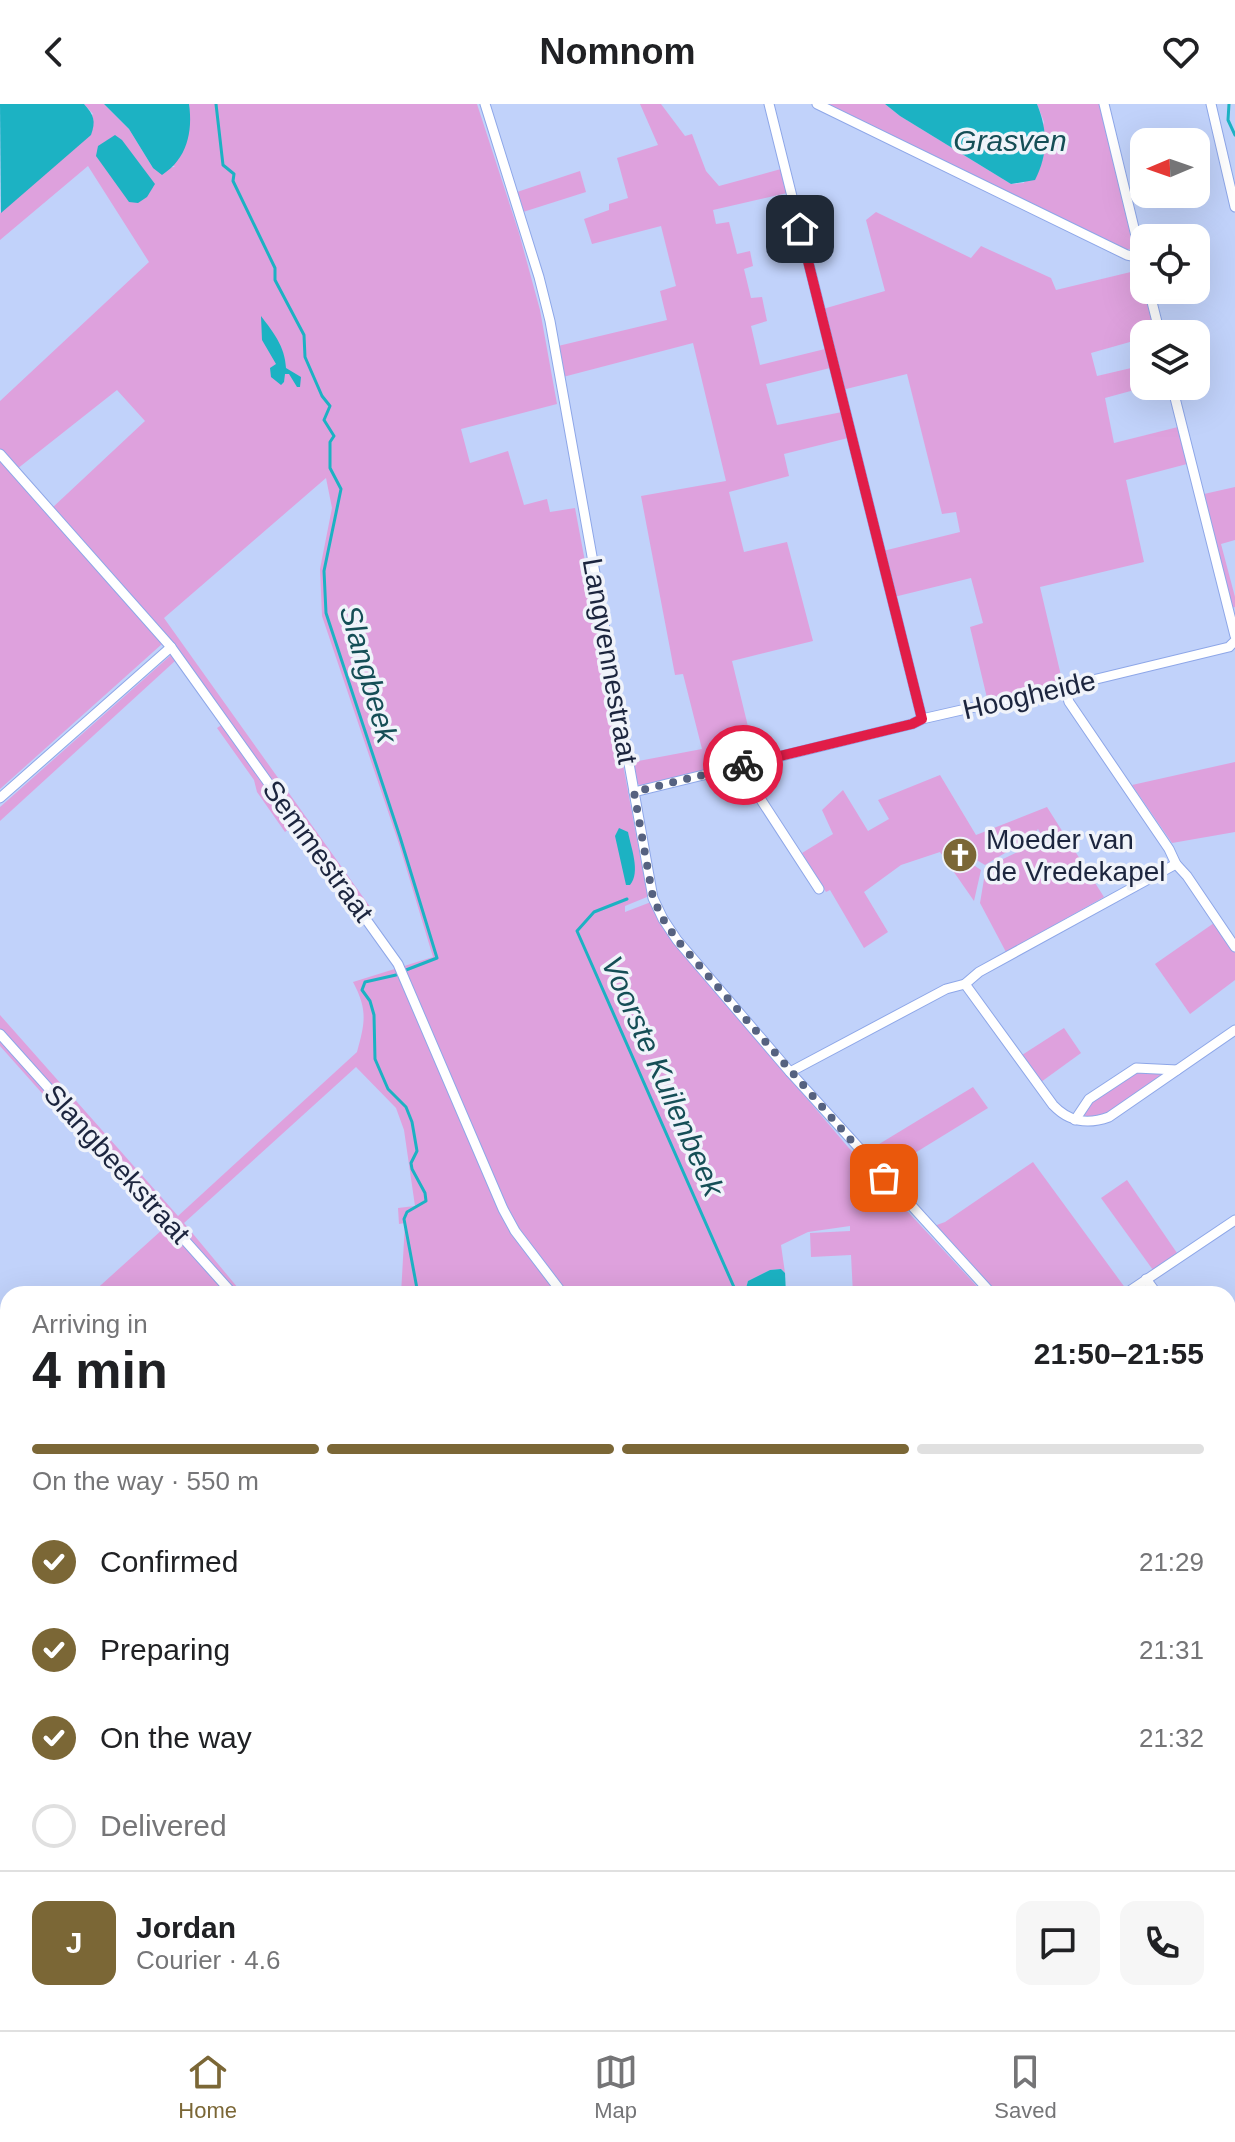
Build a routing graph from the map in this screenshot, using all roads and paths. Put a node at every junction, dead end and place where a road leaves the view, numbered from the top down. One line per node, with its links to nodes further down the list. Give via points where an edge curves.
1 (485, 104): 16 (street, Langvennestraat, via 550,321)
2 (769, 104): 14 (street)
3 (817, 104): 8 (street)
4 (1104, 104): 7 (street)
5 (1211, 104): 6 (street)
6 (1235, 207)
7 (1133, 224)
8 (1130, 256)
9 (1176, 400): 11 (street)
10 (0, 454): 12 (street, Semmestraat)
11 (1235, 638): 13 (street, Hoogheide, via 1229,647)
12 (171, 647): 17 (street); 30 (street, Semmestraat, via 398,964 503,1209)
13 (1065, 689): 14 (street, Hoogheide); 18 (street)
14 (922, 719): 15 (street, Hoogheide)
15 (739, 766): 16 (street, Hoogheide); 19 (street)
16 (634, 792): 25 (street, Langvennestraat, via 653,898 663,919)
17 (0, 798)
18 (1176, 864): 20 (street); 21 (street)
19 (819, 889)
20 (1235, 947)
21 (965, 984): 25 (street, via 946,989); 26 (street, via 1053,1105)
22 (1235, 1030): 24 (street)
23 (0, 1034): 29 (street, Slangbeekstraat)
24 (1177, 1070): 26 (street, via 1109,1117); 26 (street, via 1136,1068 1089,1099)
25 (790, 1072): 31 (street, Langvennestraat)
26 (1075, 1120)
27 (1235, 1220): 28 (street)
28 (1146, 1279): 32 (street); 33 (street)
29 (226, 1286)
30 (557, 1286)
31 (985, 1286)
32 (1136, 1286)
33 (1151, 1286)

